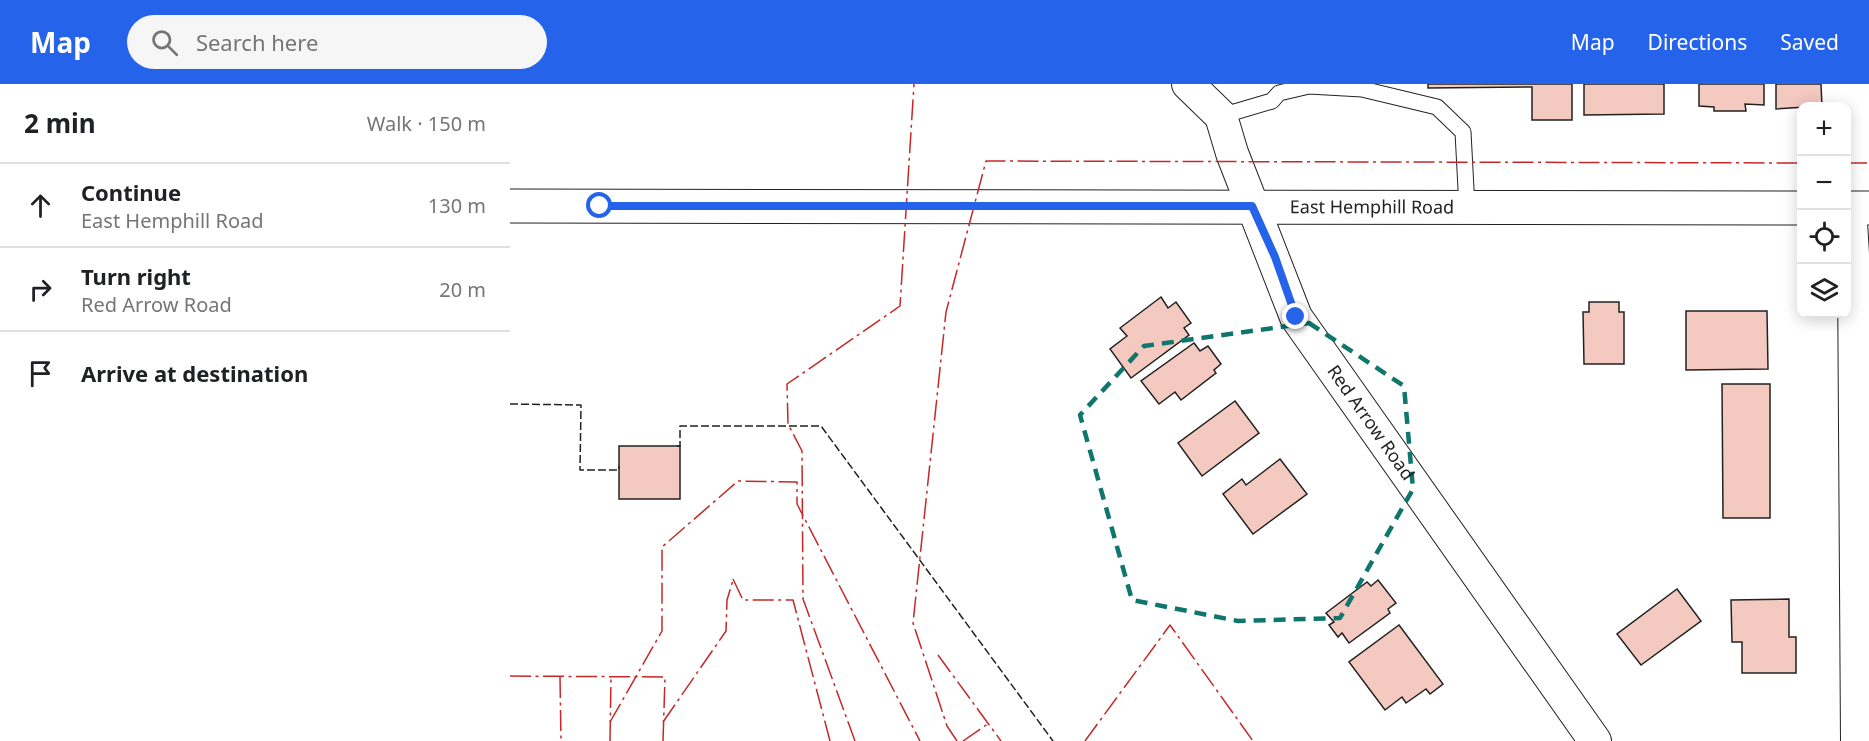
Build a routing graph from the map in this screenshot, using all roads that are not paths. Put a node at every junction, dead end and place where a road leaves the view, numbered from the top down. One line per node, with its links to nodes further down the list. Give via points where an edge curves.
1 (1188, 84): 2 (street, Red Arrow Road)
2 (1221, 116): 4 (street, Red Arrow Road); 5 (lane, via 1272,101 1279,93 1309,86 1362,89 1437,107 1463,132)
3 (510, 206): 4 (street, East Hemphill Road)
4 (1252, 206): 5 (street, East Hemphill Road); 8 (street, Red Arrow Road, via 1296,317)
5 (1467, 208): 6 (street, East Hemphill Road)
6 (1797, 208)
7 (1855, 208): 9 (street)
8 (1595, 741)
9 (1857, 741)

